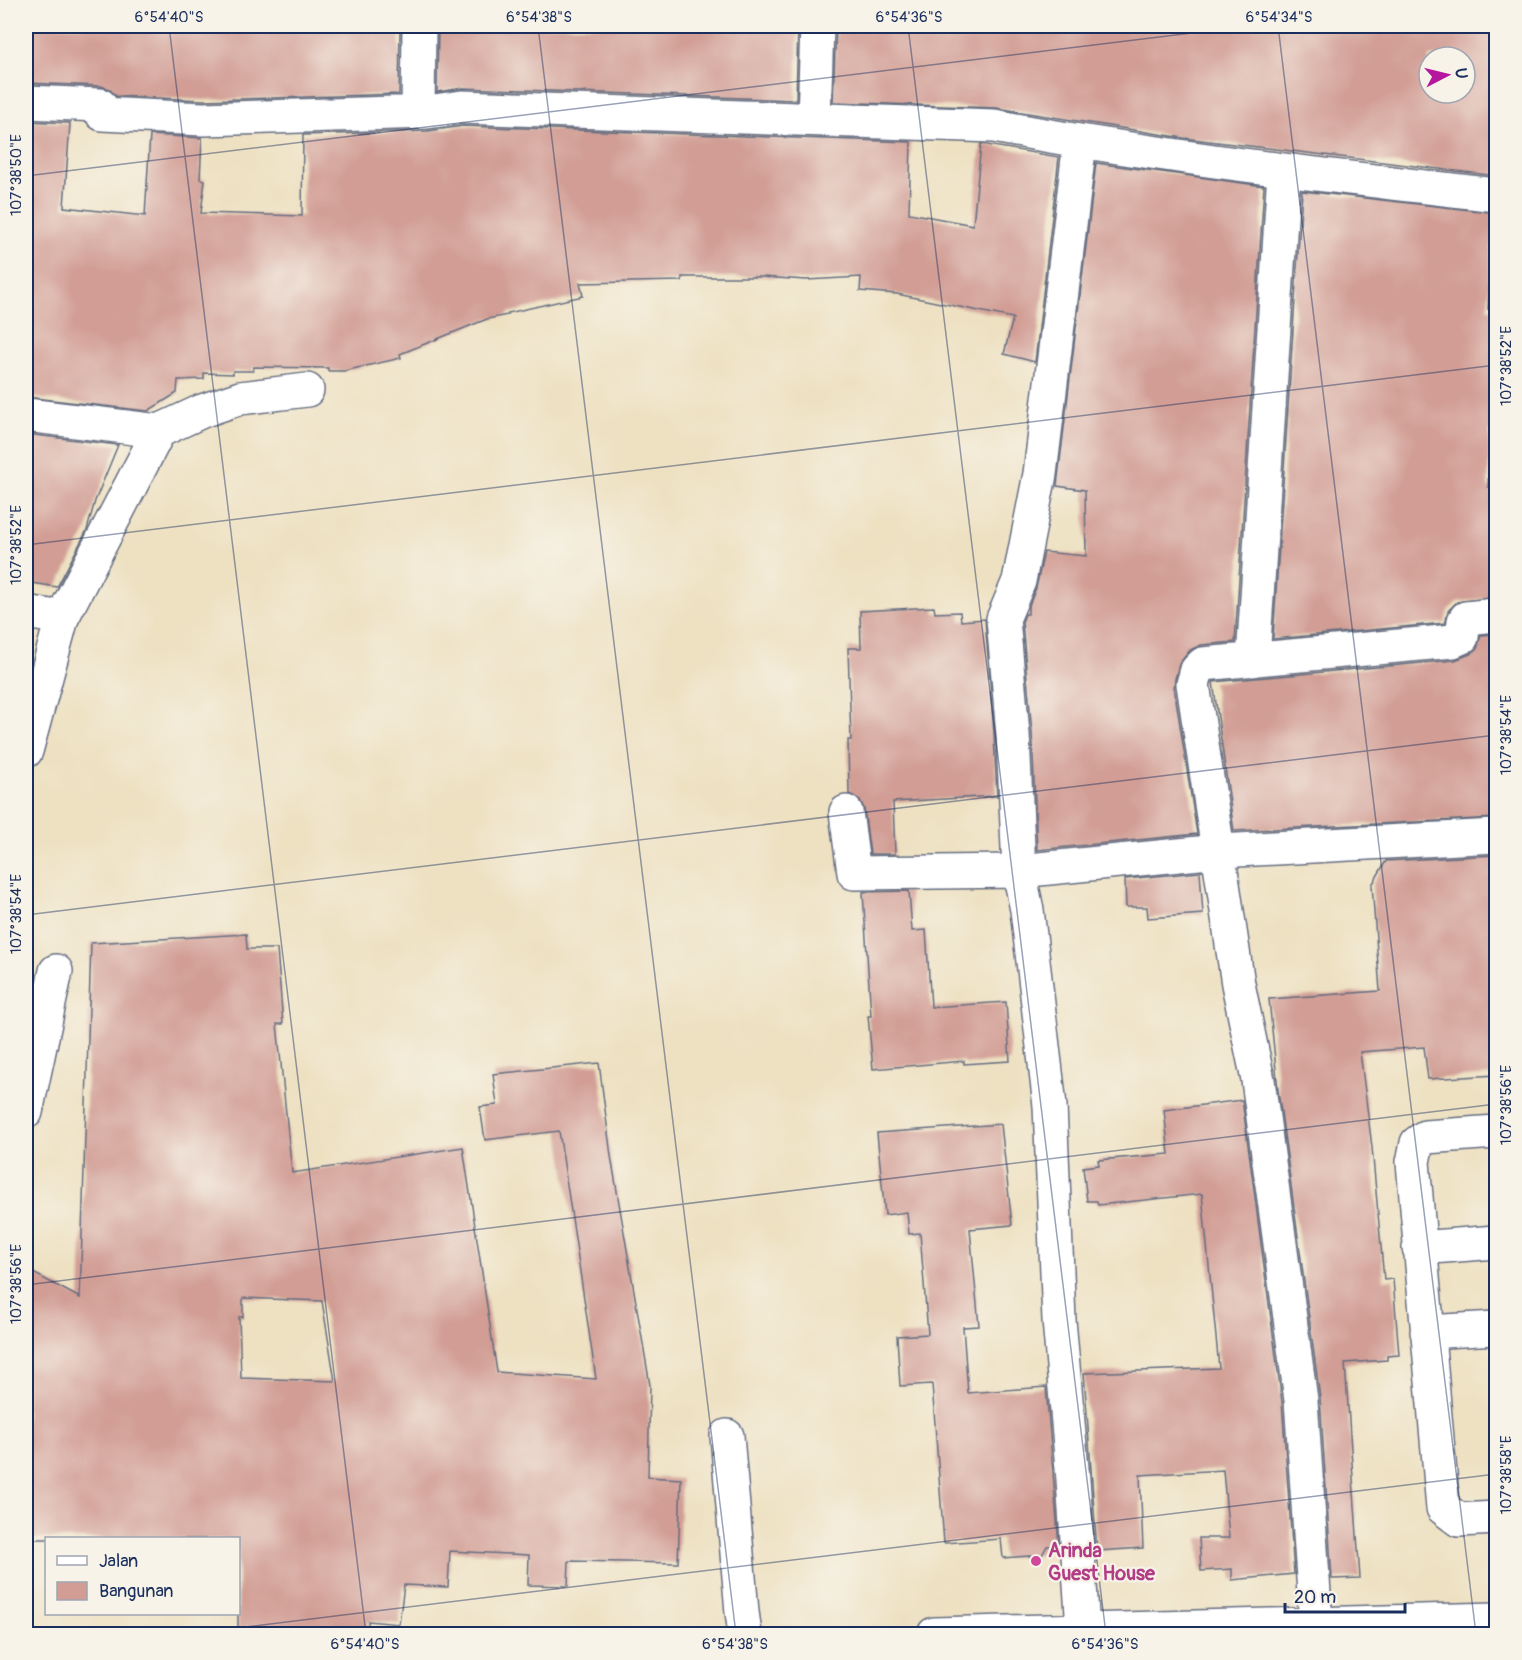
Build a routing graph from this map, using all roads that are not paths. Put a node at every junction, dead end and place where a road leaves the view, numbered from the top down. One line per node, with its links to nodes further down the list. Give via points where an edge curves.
1 (419, 26): 4 (street)
2 (817, 26): 5 (street)
3 (26, 102): 4 (street, via 100,105 102,114 203,118)
4 (418, 112): 5 (street, via 462,107)
5 (814, 119): 6 (street, via 994,126)
6 (1080, 142): 7 (street); 20 (street, via 1040,474 1019,581 1003,619)
7 (1284, 171): 8 (street); 15 (street)
8 (1497, 195)
9 (307, 390): 11 (street, via 240,398)
10 (26, 416): 11 (street)
11 (159, 431): 14 (street)
12 (26, 612): 14 (street)
13 (1497, 615): 15 (street, via 1466,618 1462,637 1453,641)
14 (62, 618): 16 (street)
15 (1253, 660): 19 (street, via 1203,664 1193,684)
16 (26, 751)
17 (846, 812): 20 (street, via 854,873)
18 (1497, 836): 19 (street)
19 (1219, 851): 20 (street); 31 (street, via 1238,984 1258,1080 1301,1400)
20 (1019, 871): 32 (street, via 1050,1106 1059,1320)
21 (56, 971): 22 (street)
22 (26, 1112)
23 (1497, 1132): 25 (street, via 1425,1137 1416,1143 1413,1162)
24 (1497, 1242): 25 (street)
25 (1419, 1248): 27 (street)
26 (1497, 1328): 27 (street)
27 (1427, 1332): 29 (street, via 1443,1508 1459,1520)
28 (727, 1436): 34 (street)
29 (1497, 1518)
30 (1497, 1619): 31 (street)
31 (1316, 1623): 33 (street)
32 (1083, 1629): 33 (street); 35 (street)
33 (1276, 1630)
34 (745, 1635)
35 (934, 1635)

